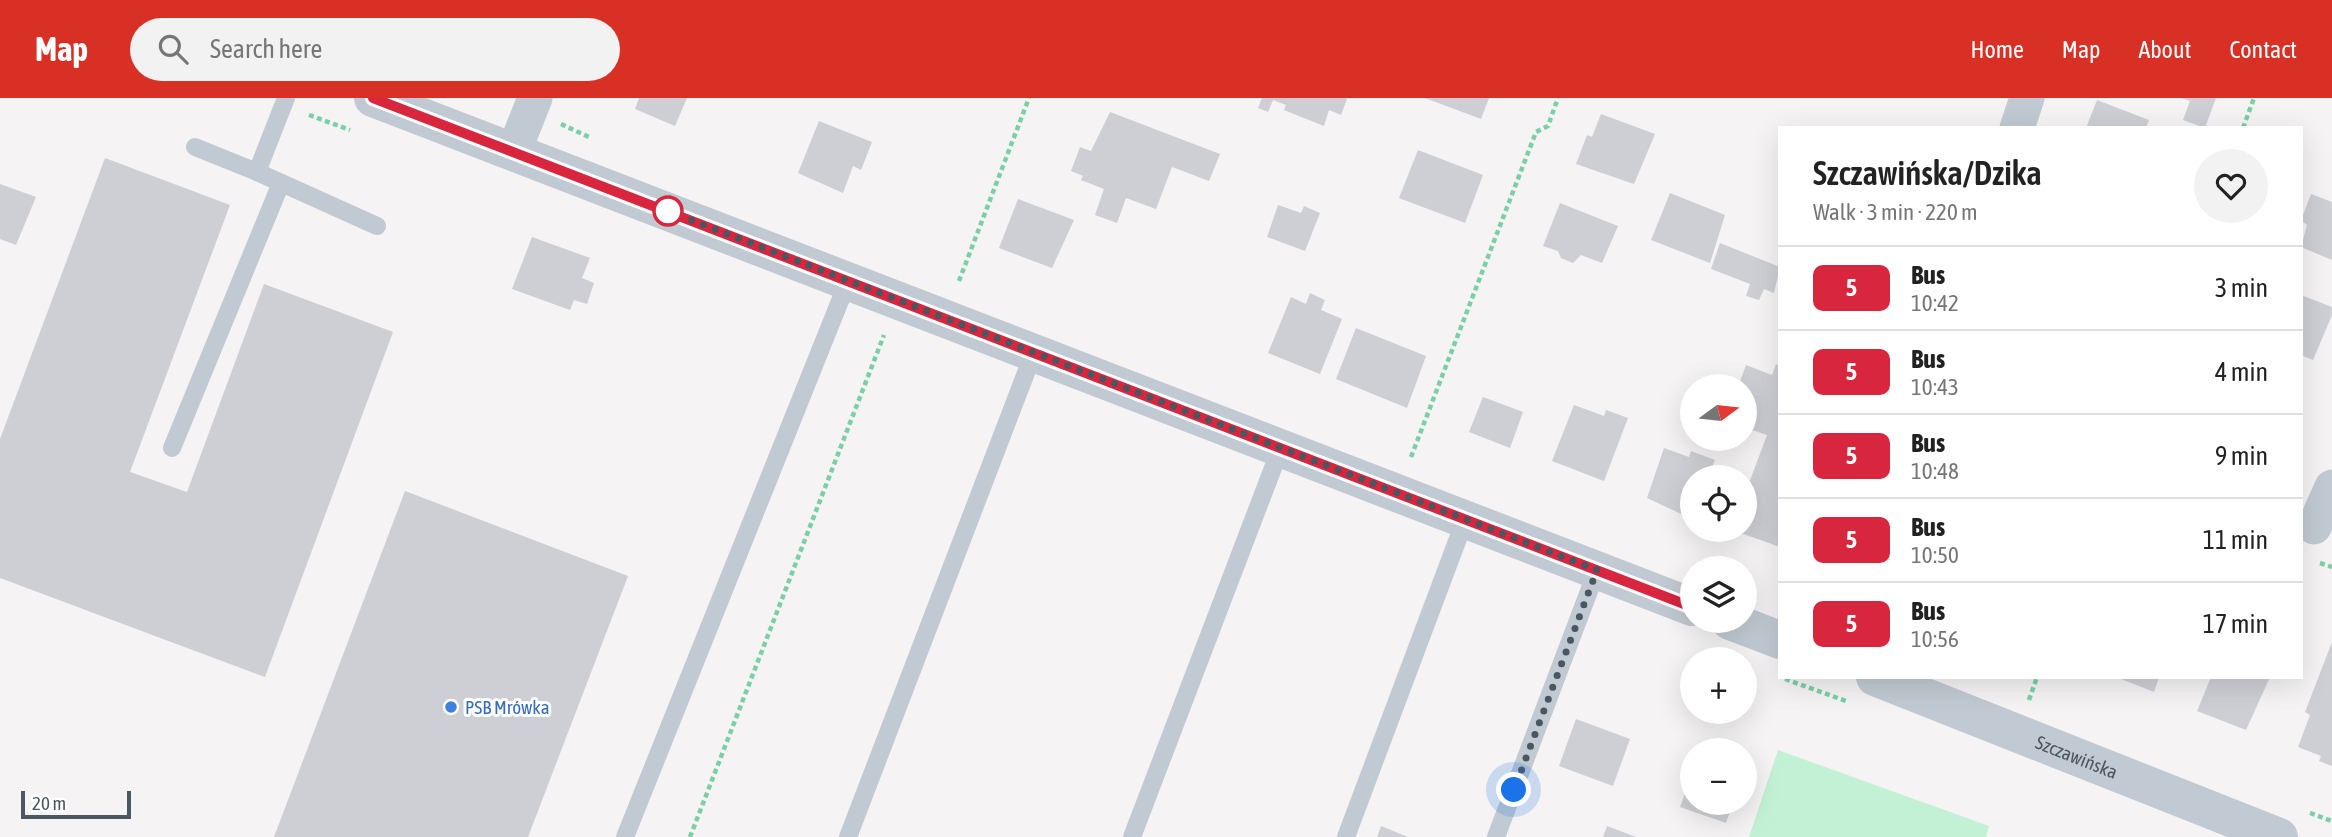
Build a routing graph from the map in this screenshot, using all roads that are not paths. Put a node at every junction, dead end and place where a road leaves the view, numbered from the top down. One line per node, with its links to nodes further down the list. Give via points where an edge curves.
1 (286, 98): 8 (lane)
2 (373, 98): 7 (street)
3 (535, 98): 7 (street)
4 (2027, 98): 5 (street)
5 (2018, 126)
6 (195, 147): 8 (lane)
7 (514, 151): 11 (street)
8 (257, 172): 9 (lane)
9 (281, 183): 10 (lane); 14 (lane)
10 (377, 226)
11 (848, 281): 12 (street); 23 (lane)
12 (1034, 352): 13 (street); 24 (lane)
13 (1281, 447): 16 (street); 25 (lane)
14 (172, 448)
15 (2332, 487): 17 (street)
16 (1465, 520): 18 (street); 26 (lane)
17 (2323, 531)
18 (1597, 570): 19 (street); 27 (lane)
19 (1680, 602)
20 (1757, 631): 21 (street)
21 (1778, 639)
22 (1880, 679): 28 (street, Szczawińska)
23 (625, 837)
24 (848, 837)
25 (1132, 837)
26 (1346, 837)
27 (1496, 837)
28 (2279, 837)

